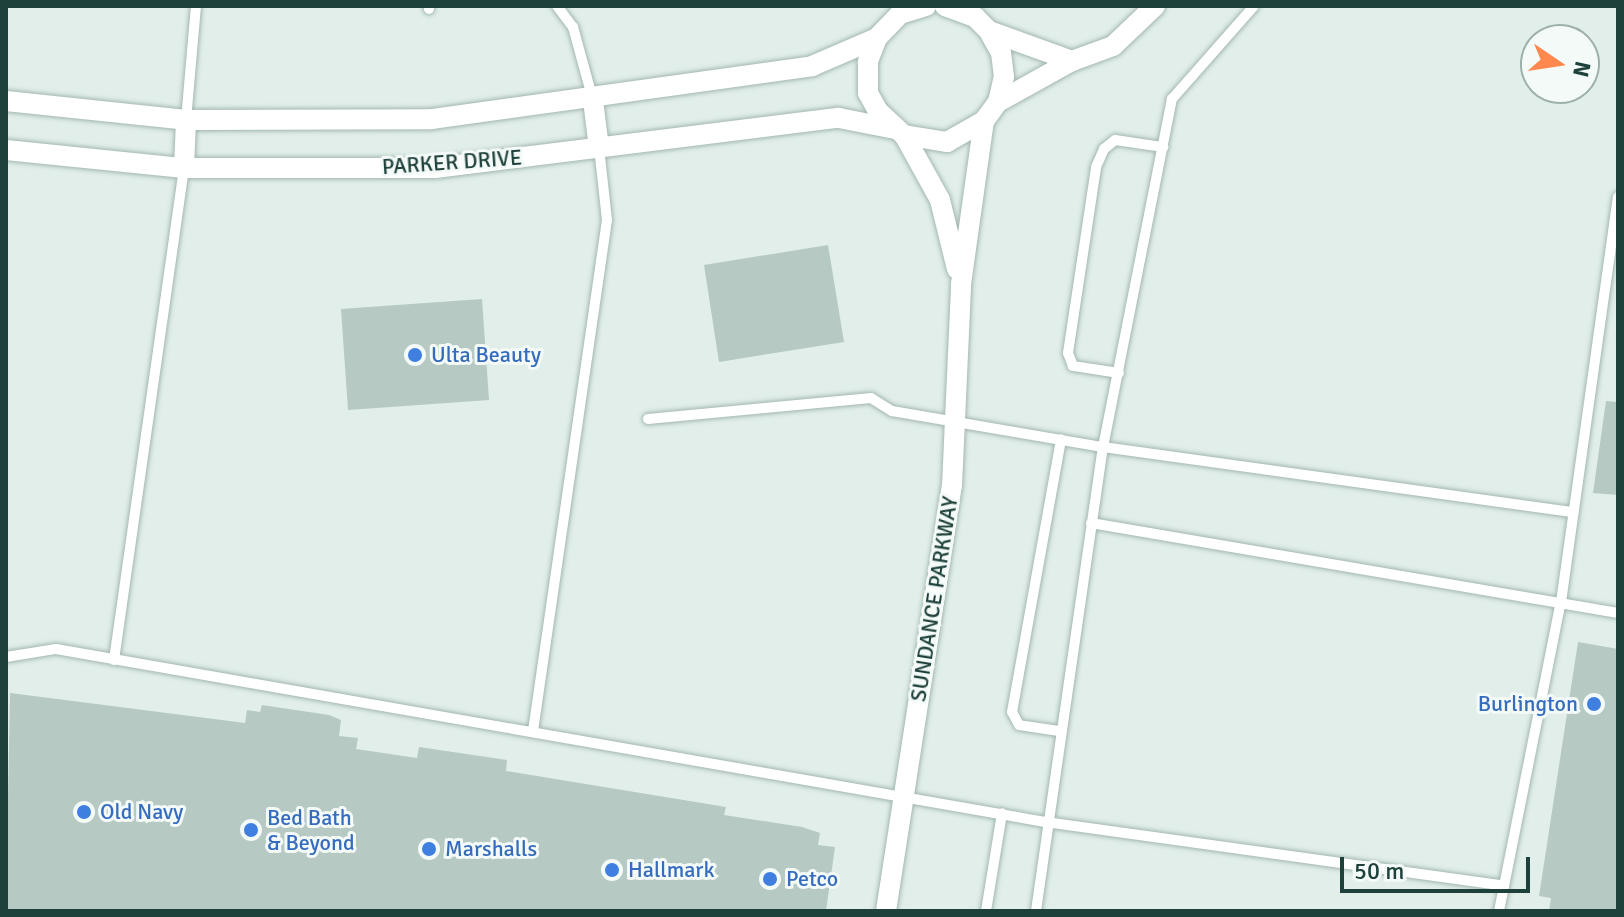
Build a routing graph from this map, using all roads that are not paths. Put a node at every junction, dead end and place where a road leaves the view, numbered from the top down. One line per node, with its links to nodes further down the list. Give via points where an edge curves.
1 (196, 6): 14 (lane)
2 (557, 6): 11 (lane, via 573,27)
3 (926, 6): 7 (street)
4 (945, 6): 8 (street)
5 (1155, 6): 10 (street, via 1113,46)
6 (1254, 6): 17 (lane, via 1172,99)
7 (902, 10): 9 (street)
8 (978, 18): 10 (street); 13 (street, via 1003,65)
9 (877, 38): 11 (street, PARKER DRIVE, via 812,66); 16 (street, SUNDANCE PARKWAY, via 868,62 868,93)
10 (1072, 61): 13 (street)
11 (593, 100): 14 (street, PARKER DRIVE, via 432,119); 18 (street)
12 (6, 101): 14 (street, PARKER DRIVE)
13 (998, 102): 15 (street)
14 (186, 120): 20 (street)
15 (984, 121): 16 (street, PARKER DRIVE, via 947,142); 22 (street, SUNDANCE PARKWAY, via 972,177)
16 (900, 132): 18 (street, PARKER DRIVE, via 839,118); 22 (street, SUNDANCE PARKWAY, via 940,200)
17 (1163, 147): 23 (lane); 23 (lane, via 1115,140 1096,167 1068,353 1073,366)
18 (599, 148): 20 (street, PARKER DRIVE, via 435,168); 34 (lane, via 607,220)
19 (6, 150): 20 (street, PARKER DRIVE)
20 (184, 168): 33 (lane)
21 (1618, 197): 28 (lane)
22 (961, 284): 25 (street, SUNDANCE PARKWAY)
23 (1119, 373): 27 (lane)
24 (648, 419): 25 (lane, via 871,398 892,411)
25 (958, 422): 26 (lane); 36 (street, SUNDANCE PARKWAY)
26 (1061, 439): 27 (lane); 35 (lane, via 1012,712 1019,725)
27 (1103, 447): 28 (lane); 29 (lane)
28 (1574, 512): 30 (lane)
29 (1091, 523): 30 (lane); 35 (lane)
30 (1561, 602): 31 (lane); 39 (lane)
31 (1618, 613)
32 (6, 657): 33 (lane, via 56,649)
33 (114, 660): 34 (lane)
34 (533, 731): 36 (lane)
35 (1059, 731): 38 (lane)
36 (904, 793): 37 (lane); 40 (street, SUNDANCE PARKWAY)
37 (1002, 813): 38 (lane); 41 (lane)
38 (1045, 822): 39 (lane); 42 (lane)
39 (1504, 886): 43 (lane)
40 (886, 911)
41 (986, 911)
42 (1036, 911)
43 (1499, 911)

